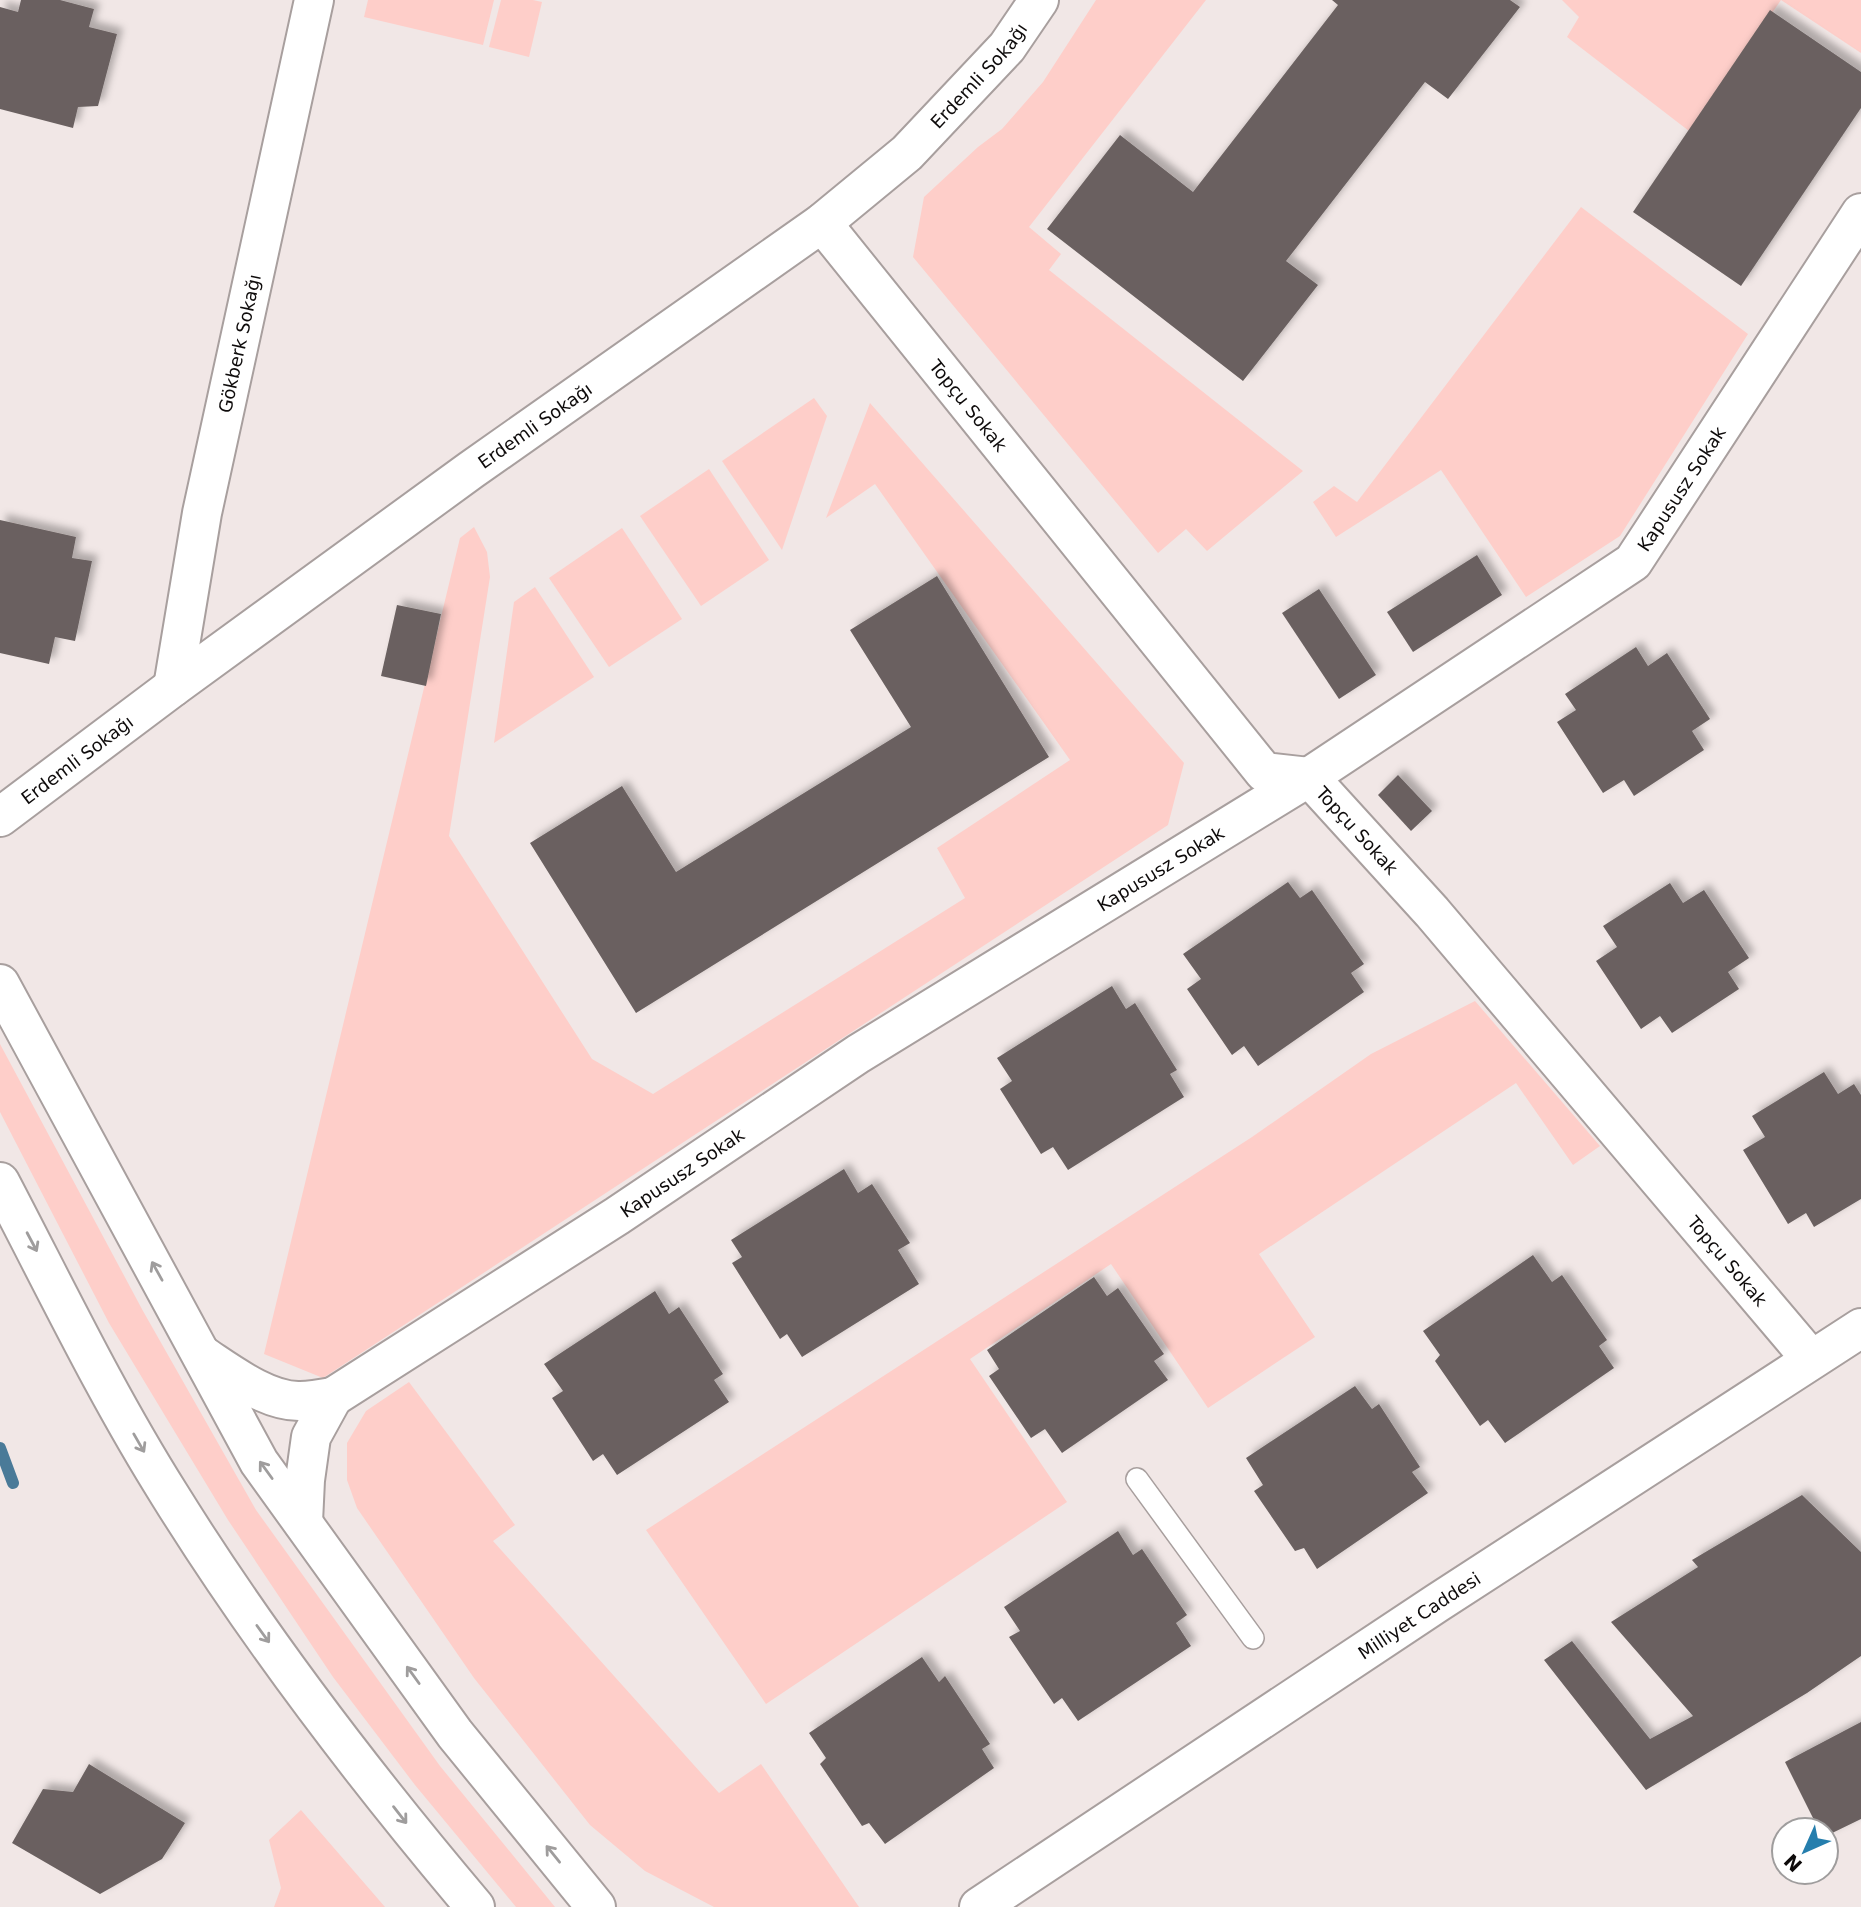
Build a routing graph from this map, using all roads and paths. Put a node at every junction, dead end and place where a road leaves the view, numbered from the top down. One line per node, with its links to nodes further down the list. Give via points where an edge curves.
1 (314, 0): 5 (street, Gökberk Sokağı, via 202,513)
2 (1039, 0): 4 (street, Erdemli Sokağı, via 1007,47 907,153)
3 (1861, 213): 6 (street, Kapususz Sokak, via 1633,562)
4 (822, 223): 5 (street, Erdemli Sokağı); 6 (street, Topçu Sokak, via 1264,772)
5 (173, 687): 7 (street, Erdemli Sokağı)
6 (1309, 777): 12 (street, Topçu Sokak, via 1433,912); 13 (street, Kapususz Sokak, via 858,1054 617,1216)
7 (0, 817)
8 (0, 984): 11 (street, one-way to 8)
9 (0, 1182): 17 (street, one-way to 17, via 169,1494 340,1739)
10 (1861, 1328): 12 (street, Milliyet Caddesi)
11 (202, 1354): 13 (street, via 244,1384 286,1400); 15 (street, one-way to 11, via 259,1462)
12 (1811, 1359): 19 (street, Milliyet Caddesi)
13 (333, 1397): 15 (street, via 311,1437)
14 (1137, 1479): 16 (lane)
15 (303, 1522): 18 (street, one-way to 15, via 454,1734)
16 (1253, 1638)
17 (475, 1907)
18 (596, 1907)
19 (979, 1907)

